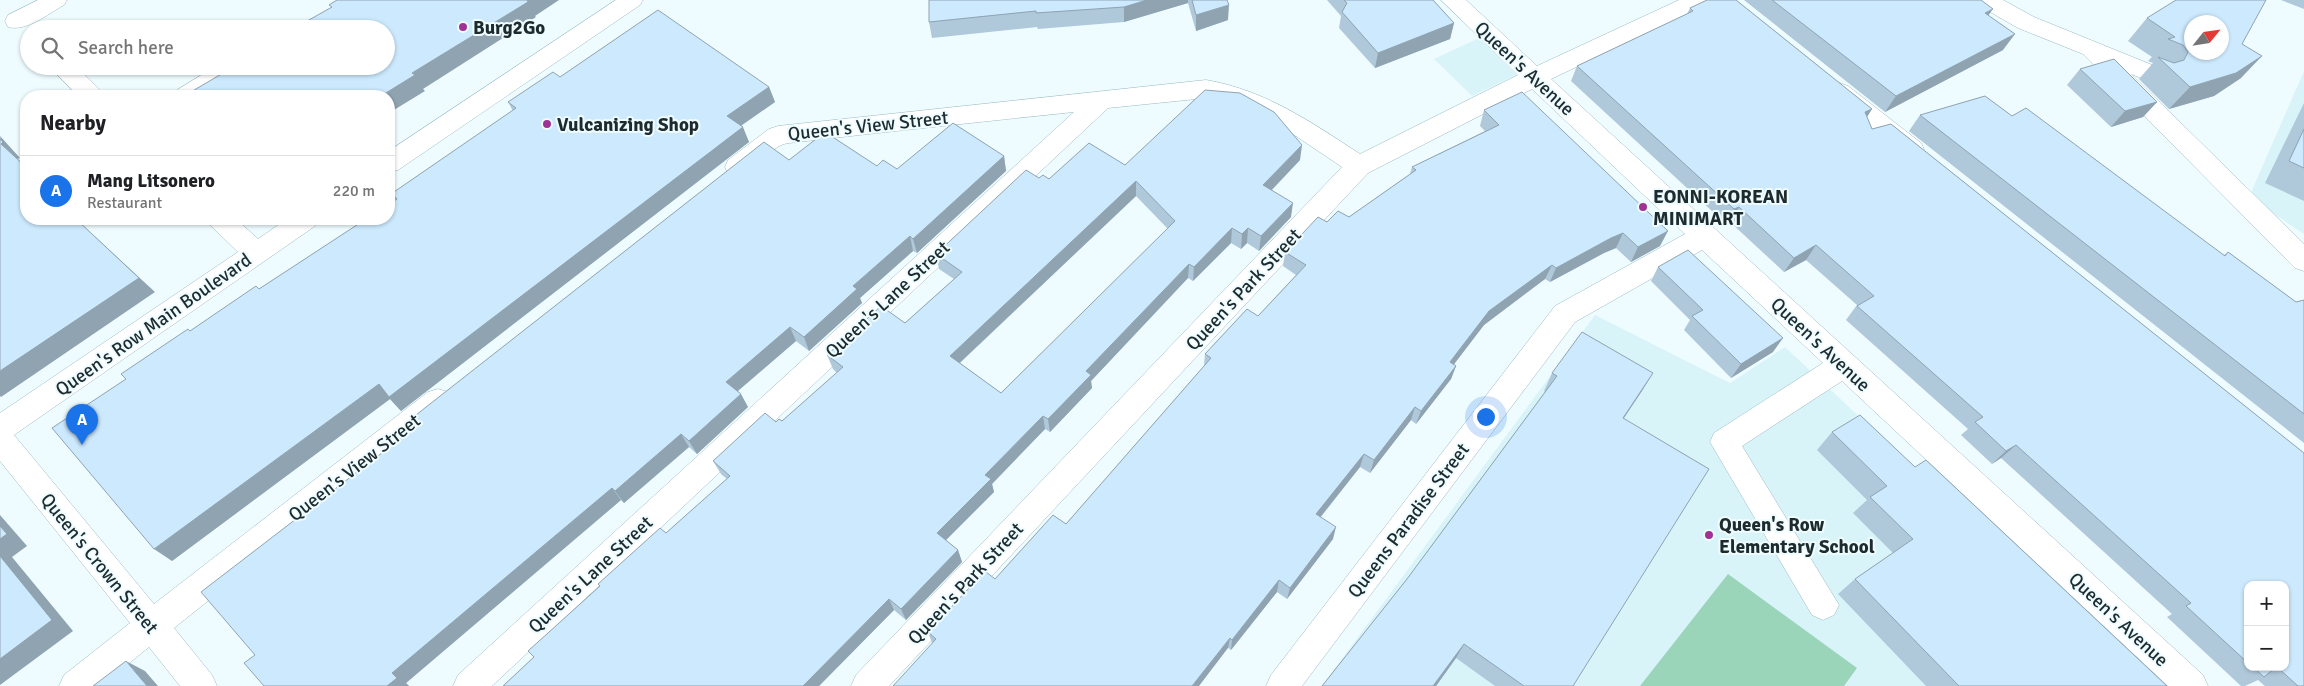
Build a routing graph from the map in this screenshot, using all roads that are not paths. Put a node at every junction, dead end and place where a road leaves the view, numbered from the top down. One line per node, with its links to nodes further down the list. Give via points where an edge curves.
1 (56, 0): 6 (street)
2 (632, 0): 16 (street)
3 (1452, 0): 12 (street, Queen's Avenue)
4 (1699, 0): 12 (street, Queen's Park Street)
5 (1999, 3): 7 (street)
6 (15, 21)
7 (2090, 46): 11 (street); 24 (street)
8 (1818, 74): 18 (street)
9 (71, 75): 13 (street)
10 (219, 75): 14 (street)
11 (2154, 75)
12 (1535, 77): 17 (street, Queen's Park Street); 22 (street, Queen's Avenue)
13 (86, 90)
14 (195, 90)
15 (1101, 101): 17 (street, via 1206,89 1224,90 1268,108); 19 (street, Queen's View Street, via 778,135); 33 (street, Queen's Lane Street)
16 (395, 159)
17 (1360, 166): 34 (street, Queen's Park Street)
18 (1934, 166)
19 (716, 184)
20 (226, 225): 23 (street)
21 (297, 225): 23 (street, Queen's Row Main Boulevard)
22 (1704, 236): 25 (street, Queen's Avenue); 35 (street, Queens Paradise Street, via 1565,314)
23 (256, 253): 27 (street, Queen's Row Main Boulevard)
24 (2304, 262)
25 (1843, 365): 29 (street, via 1724,442); 36 (street, Queen's Avenue)
26 (457, 386): 30 (street, Queen's View Street)
27 (0, 429)
28 (0, 439): 30 (street, Queen's Crown Street)
29 (1824, 605)
30 (151, 626): 31 (street, Queen's View Street); 32 (street, Queen's Crown Street)
31 (75, 686)
32 (201, 686)
33 (468, 686)
34 (867, 686)
35 (1282, 686)
36 (2192, 686)

